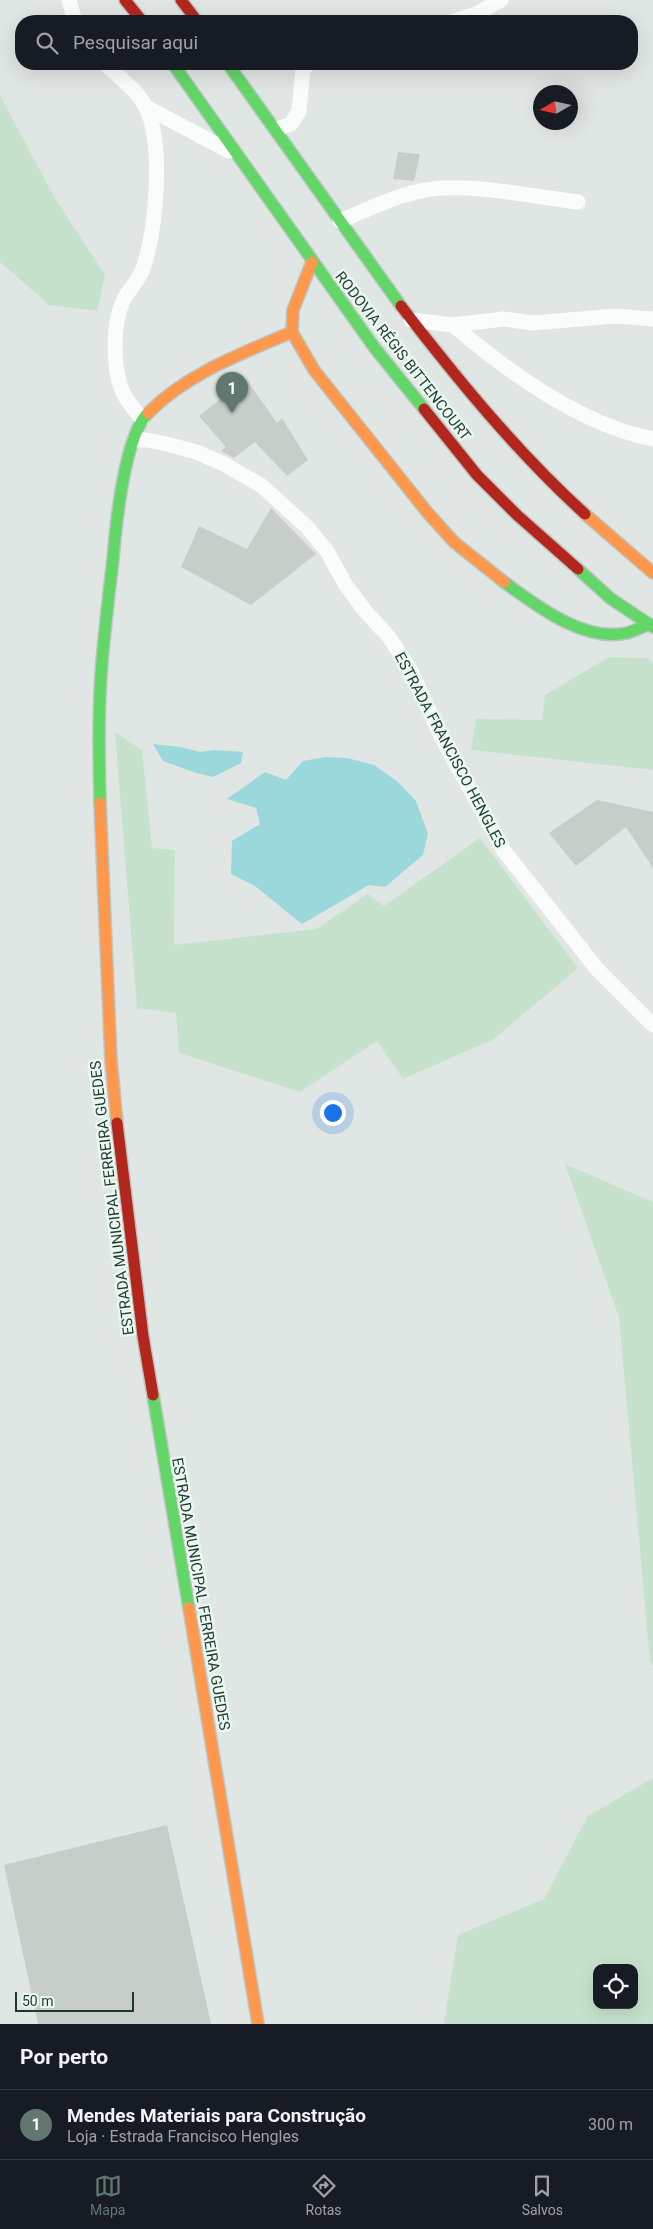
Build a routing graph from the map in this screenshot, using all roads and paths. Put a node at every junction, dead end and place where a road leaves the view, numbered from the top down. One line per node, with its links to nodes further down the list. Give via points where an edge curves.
1 (69, 0): 5 (street)
2 (126, 0): 6 (main road)
3 (181, 0): 7 (main road)
4 (501, 0): 8 (street)
5 (73, 15)
6 (137, 15)
7 (192, 15)
8 (470, 15)
9 (111, 70): 13 (street)
10 (176, 70): 15 (main road, RODOVIA RÉGIS BITTENCOURT)
11 (233, 70): 14 (main road, RODOVIA RÉGIS BITTENCOURT)
12 (303, 70): 14 (street, via 299,111 291,124)
13 (146, 107): 15 (street); 23 (street, via 153,130 157,189 144,265 119,310 116,356 118,379 125,397)
14 (277, 129): 17 (main road, RODOVIA RÉGIS BITTENCOURT)
15 (237, 155): 18 (main road, RODOVIA RÉGIS BITTENCOURT)
16 (578, 202): 17 (street, via 476,189 426,190)
17 (340, 221): 19 (main road, RODOVIA RÉGIS BITTENCOURT)
18 (312, 262): 22 (main road, via 293,310); 27 (main road, RODOVIA RÉGIS BITTENCOURT, via 374,347 477,475 610,598)
19 (412, 320): 21 (street); 26 (main road, RODOVIA RÉGIS BITTENCOURT, via 513,442 623,550)
20 (653, 320): 21 (street, via 614,316 533,323 503,319)
21 (453, 325): 24 (street, via 490,357 577,412 629,434)
22 (292, 332): 23 (main road, ESTRADA MUNICIPAL FERREIRA GUEDES, via 206,369 159,402); 27 (main road, via 314,370 372,446 426,512 454,542 483,566 550,615 575,627 604,633 626,633)
23 (142, 419): 25 (main road, ESTRADA MUNICIPAL FERREIRA GUEDES)
24 (653, 439)
25 (135, 440): 28 (street, ESTRADA FRANCISCO HENGLES, via 167,444 224,464 262,486 307,527 327,551 364,611 389,637 410,669 442,738 504,851 597,969); 29 (main road, ESTRADA MUNICIPAL FERREIRA GUEDES, via 118,506 102,662 99,729 100,838 111,1060 124,1196 143,1336)
26 (653, 573)
27 (651, 626)
28 (653, 1025)
29 (258, 2024)

